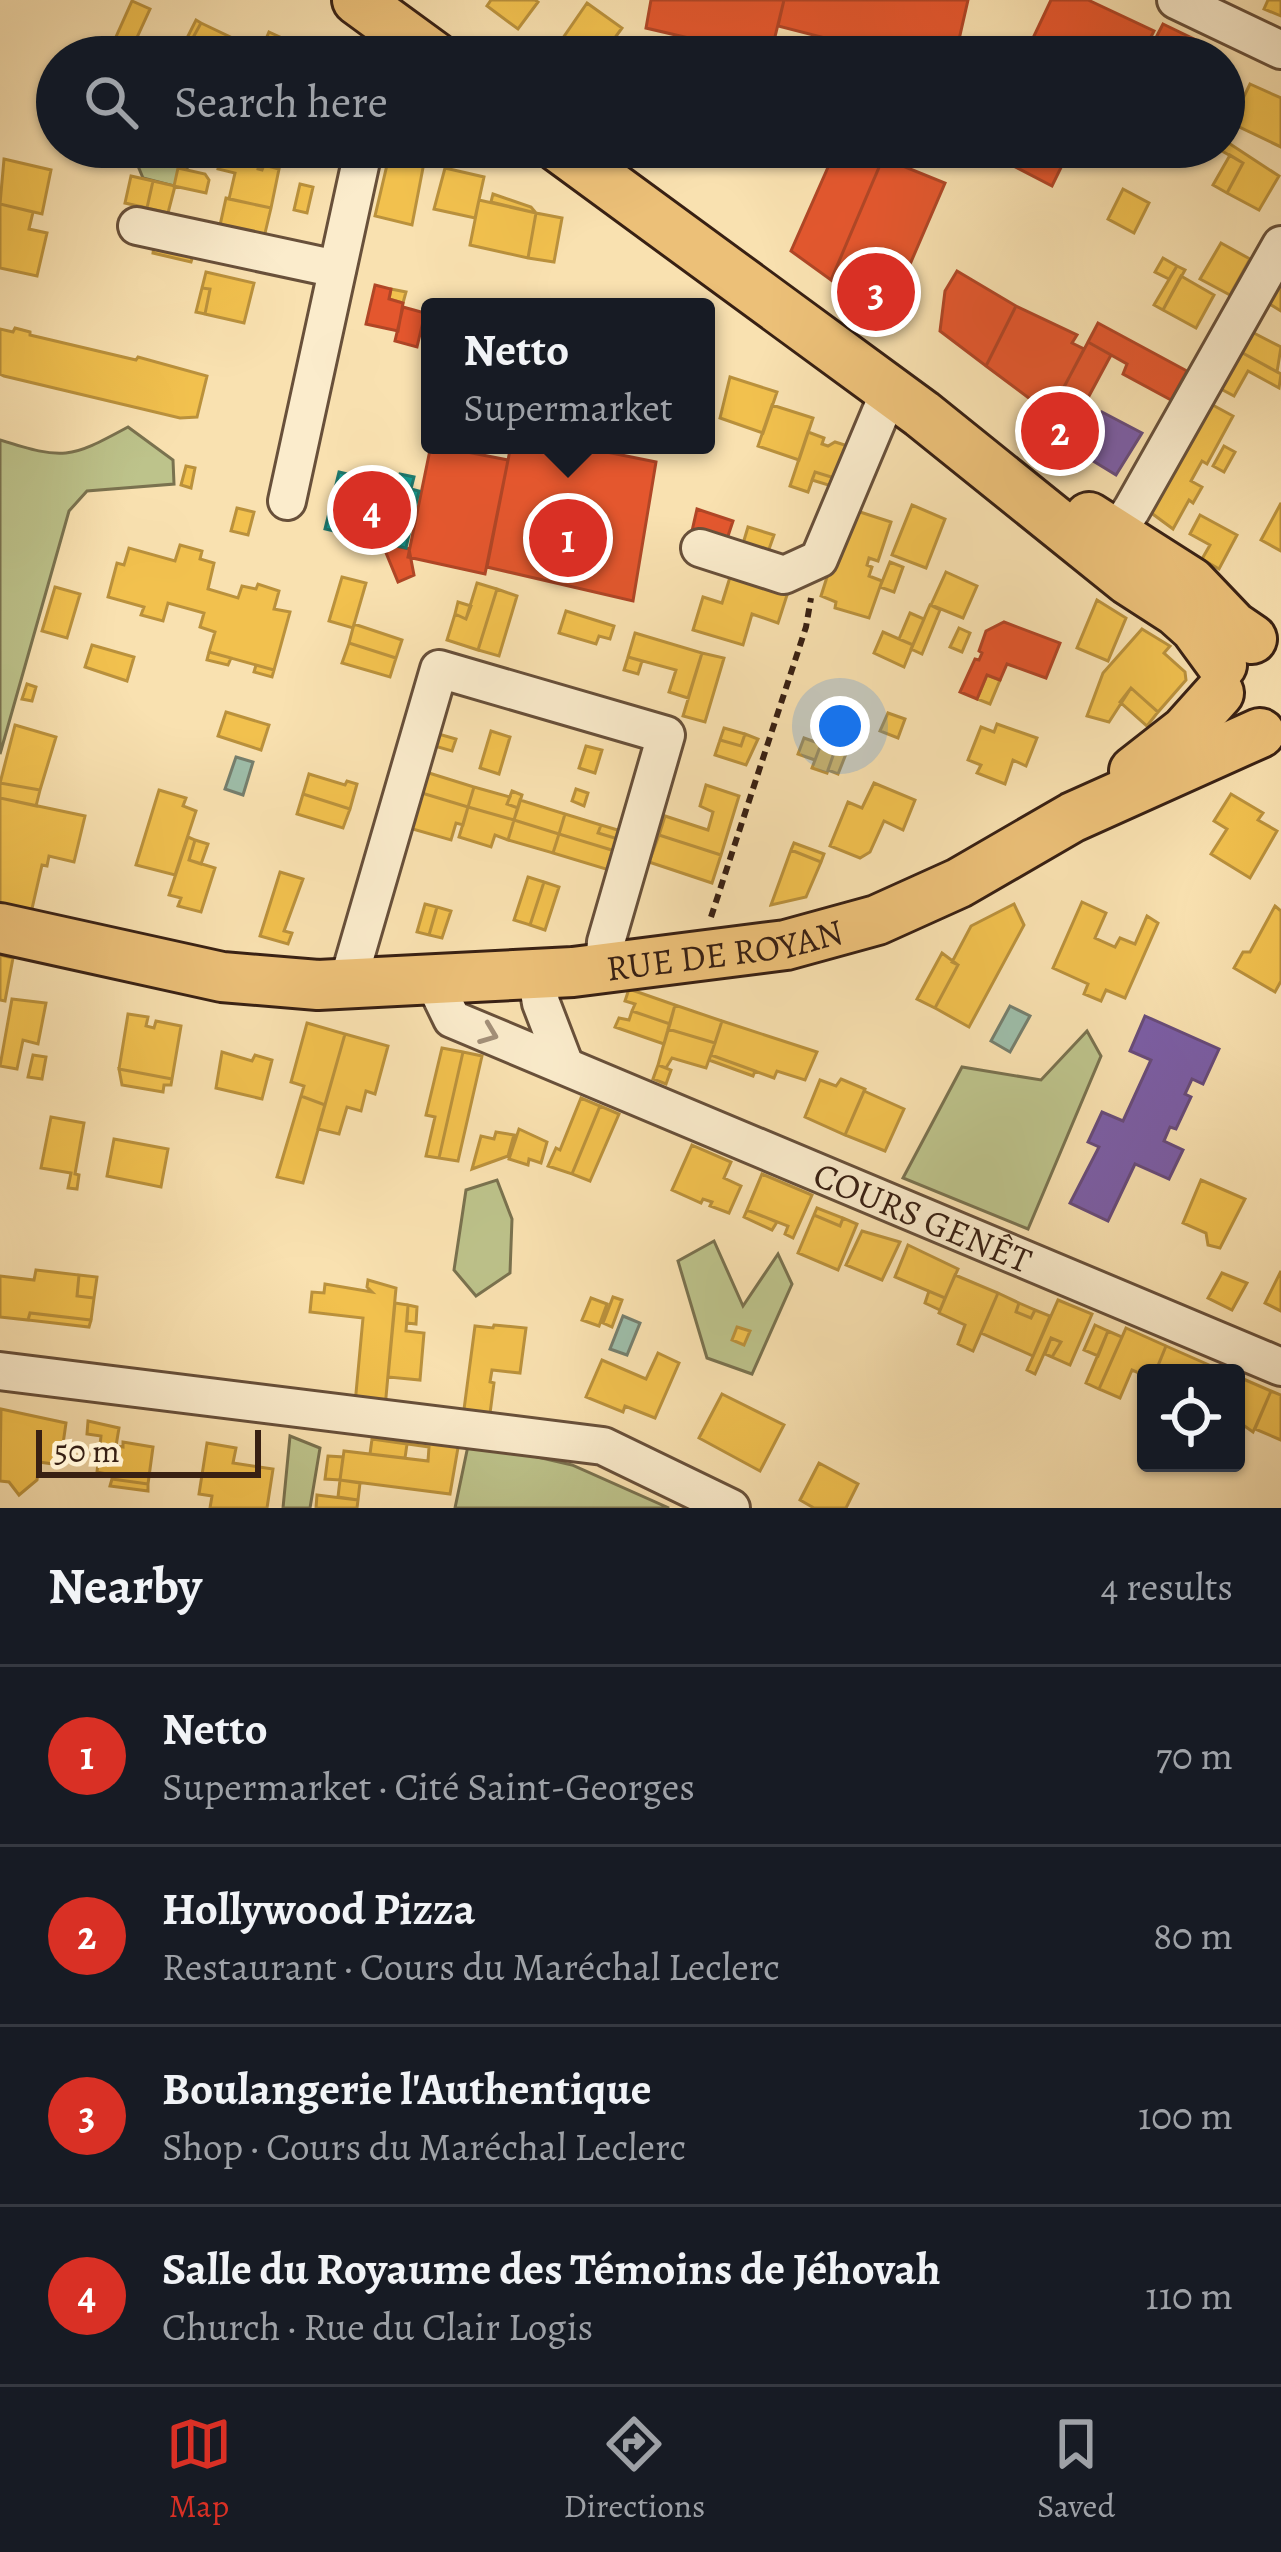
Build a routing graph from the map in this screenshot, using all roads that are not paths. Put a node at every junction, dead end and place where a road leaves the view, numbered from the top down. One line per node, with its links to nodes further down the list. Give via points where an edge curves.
1 (1177, 0): 2 (street)
2 (1281, 50)
3 (359, 168): 7 (street)
4 (587, 168): 8 (main road)
5 (137, 226): 7 (street)
6 (1281, 244): 10 (street)
7 (337, 269): 9 (street)
8 (906, 402): 10 (main road); 11 (street, via 819,559 784,574)
9 (287, 501)
10 (1108, 545): 12 (main road, via 1195,628)
11 (700, 548)
12 (1244, 659): 13 (main road, via 1233,720); 14 (main road, RUE DE ROYAN, via 1185,731)
13 (1271, 732): 14 (main road, RUE DE ROYAN)
14 (1073, 817): 16 (main road, RUE DE ROYAN, via 877,920 786,945)
15 (0, 928): 19 (main road, via 222,977)
16 (604, 967): 17 (main road, RUE DE ROYAN); 19 (street, via 666,735 439,669)
17 (536, 975): 18 (main road, RUE DE ROYAN); 20 (street)
18 (434, 982): 19 (main road, RUE DE ROYAN); 20 (street, COURS GENÊT, one-way to 20, via 452,1019)
19 (347, 985)
20 (564, 1063): 21 (street, COURS GENÊT)
21 (1281, 1367)
22 (0, 1371): 23 (street, via 603,1446)
23 (731, 1508)

